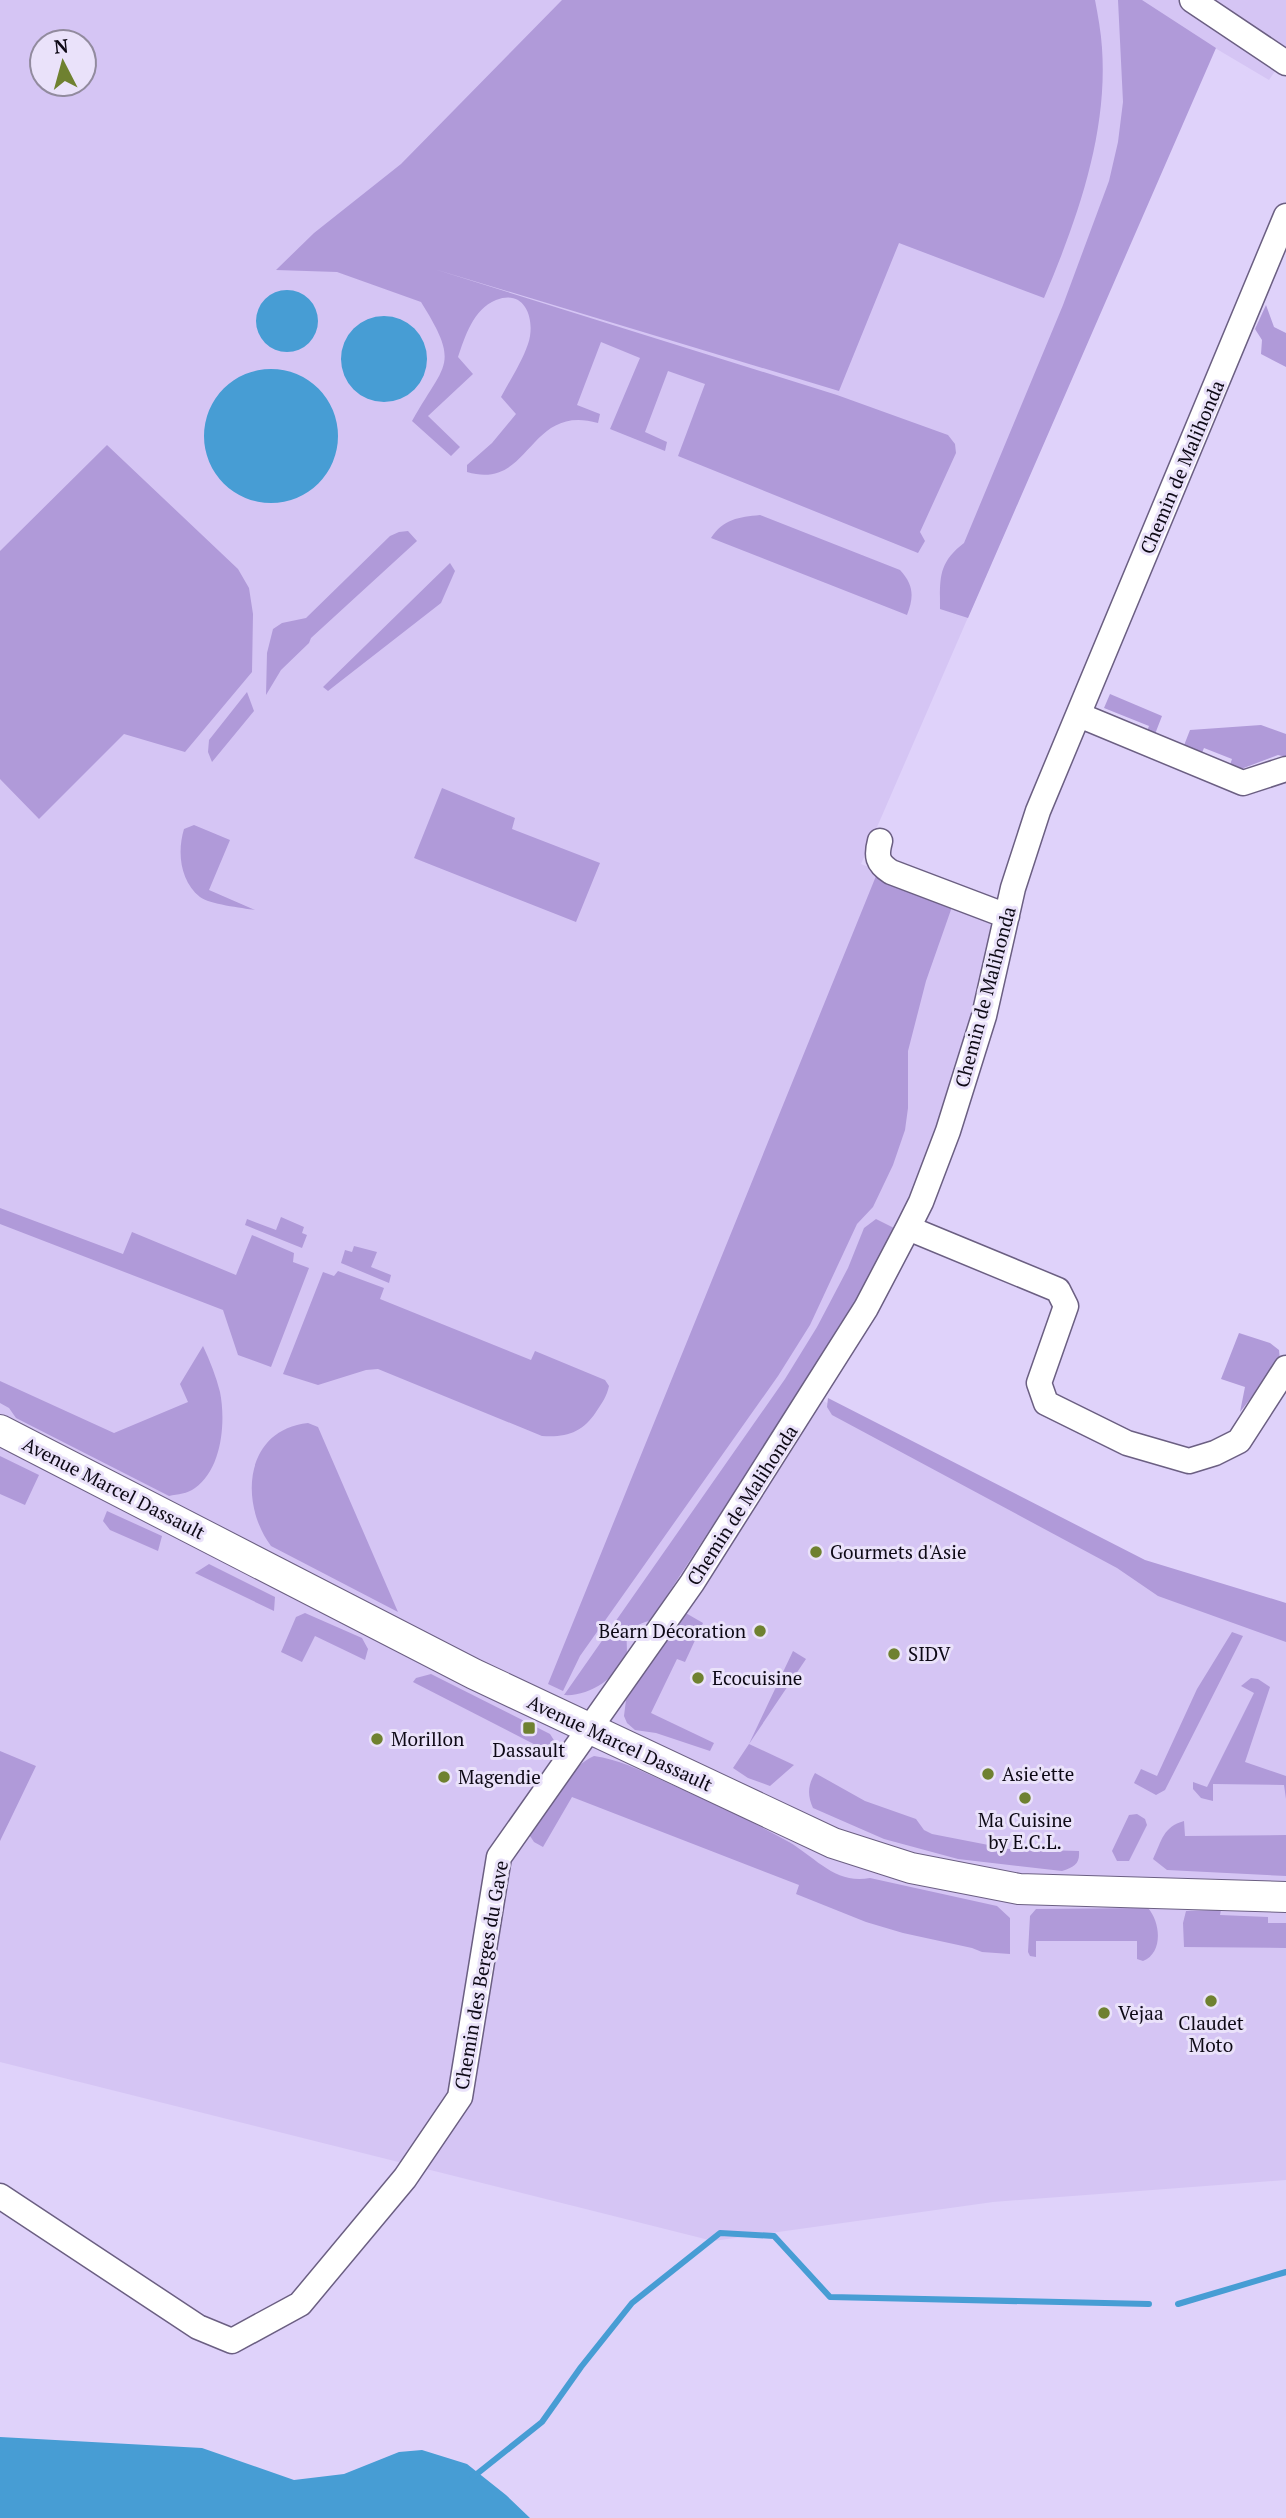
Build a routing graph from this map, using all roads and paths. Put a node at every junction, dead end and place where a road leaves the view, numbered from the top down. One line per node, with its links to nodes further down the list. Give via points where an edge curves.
1 (1192, 0): 2 (street)
2 (1286, 62)
3 (1286, 216): 4 (street, Chemin de Malihonda)
4 (1079, 715): 5 (street, via 1243,783); 7 (street, Chemin de Malihonda, via 1038,811)
5 (1286, 769)
6 (880, 841): 7 (street, via 878,860 891,872)
7 (1007, 916): 8 (street, Chemin de Malihonda, via 984,1016 952,1118)
8 (908, 1228): 9 (street, via 1058,1290 1066,1306 1039,1383 1046,1403 1127,1443 1189,1461 1215,1453 1239,1441); 11 (street, Chemin de Malihonda, via 812,1396 692,1583)
9 (1286, 1368)
10 (0, 1430): 11 (street, Avenue Marcel Dassault)
11 (589, 1730): 12 (street, Avenue Marcel Dassault, via 833,1843 911,1868 1018,1889); 13 (street, Chemin des Berges du Gave, via 499,1857 460,2096 405,2178 300,2304 232,2340 198,2327)
12 (1286, 1898)
13 (0, 2196)

